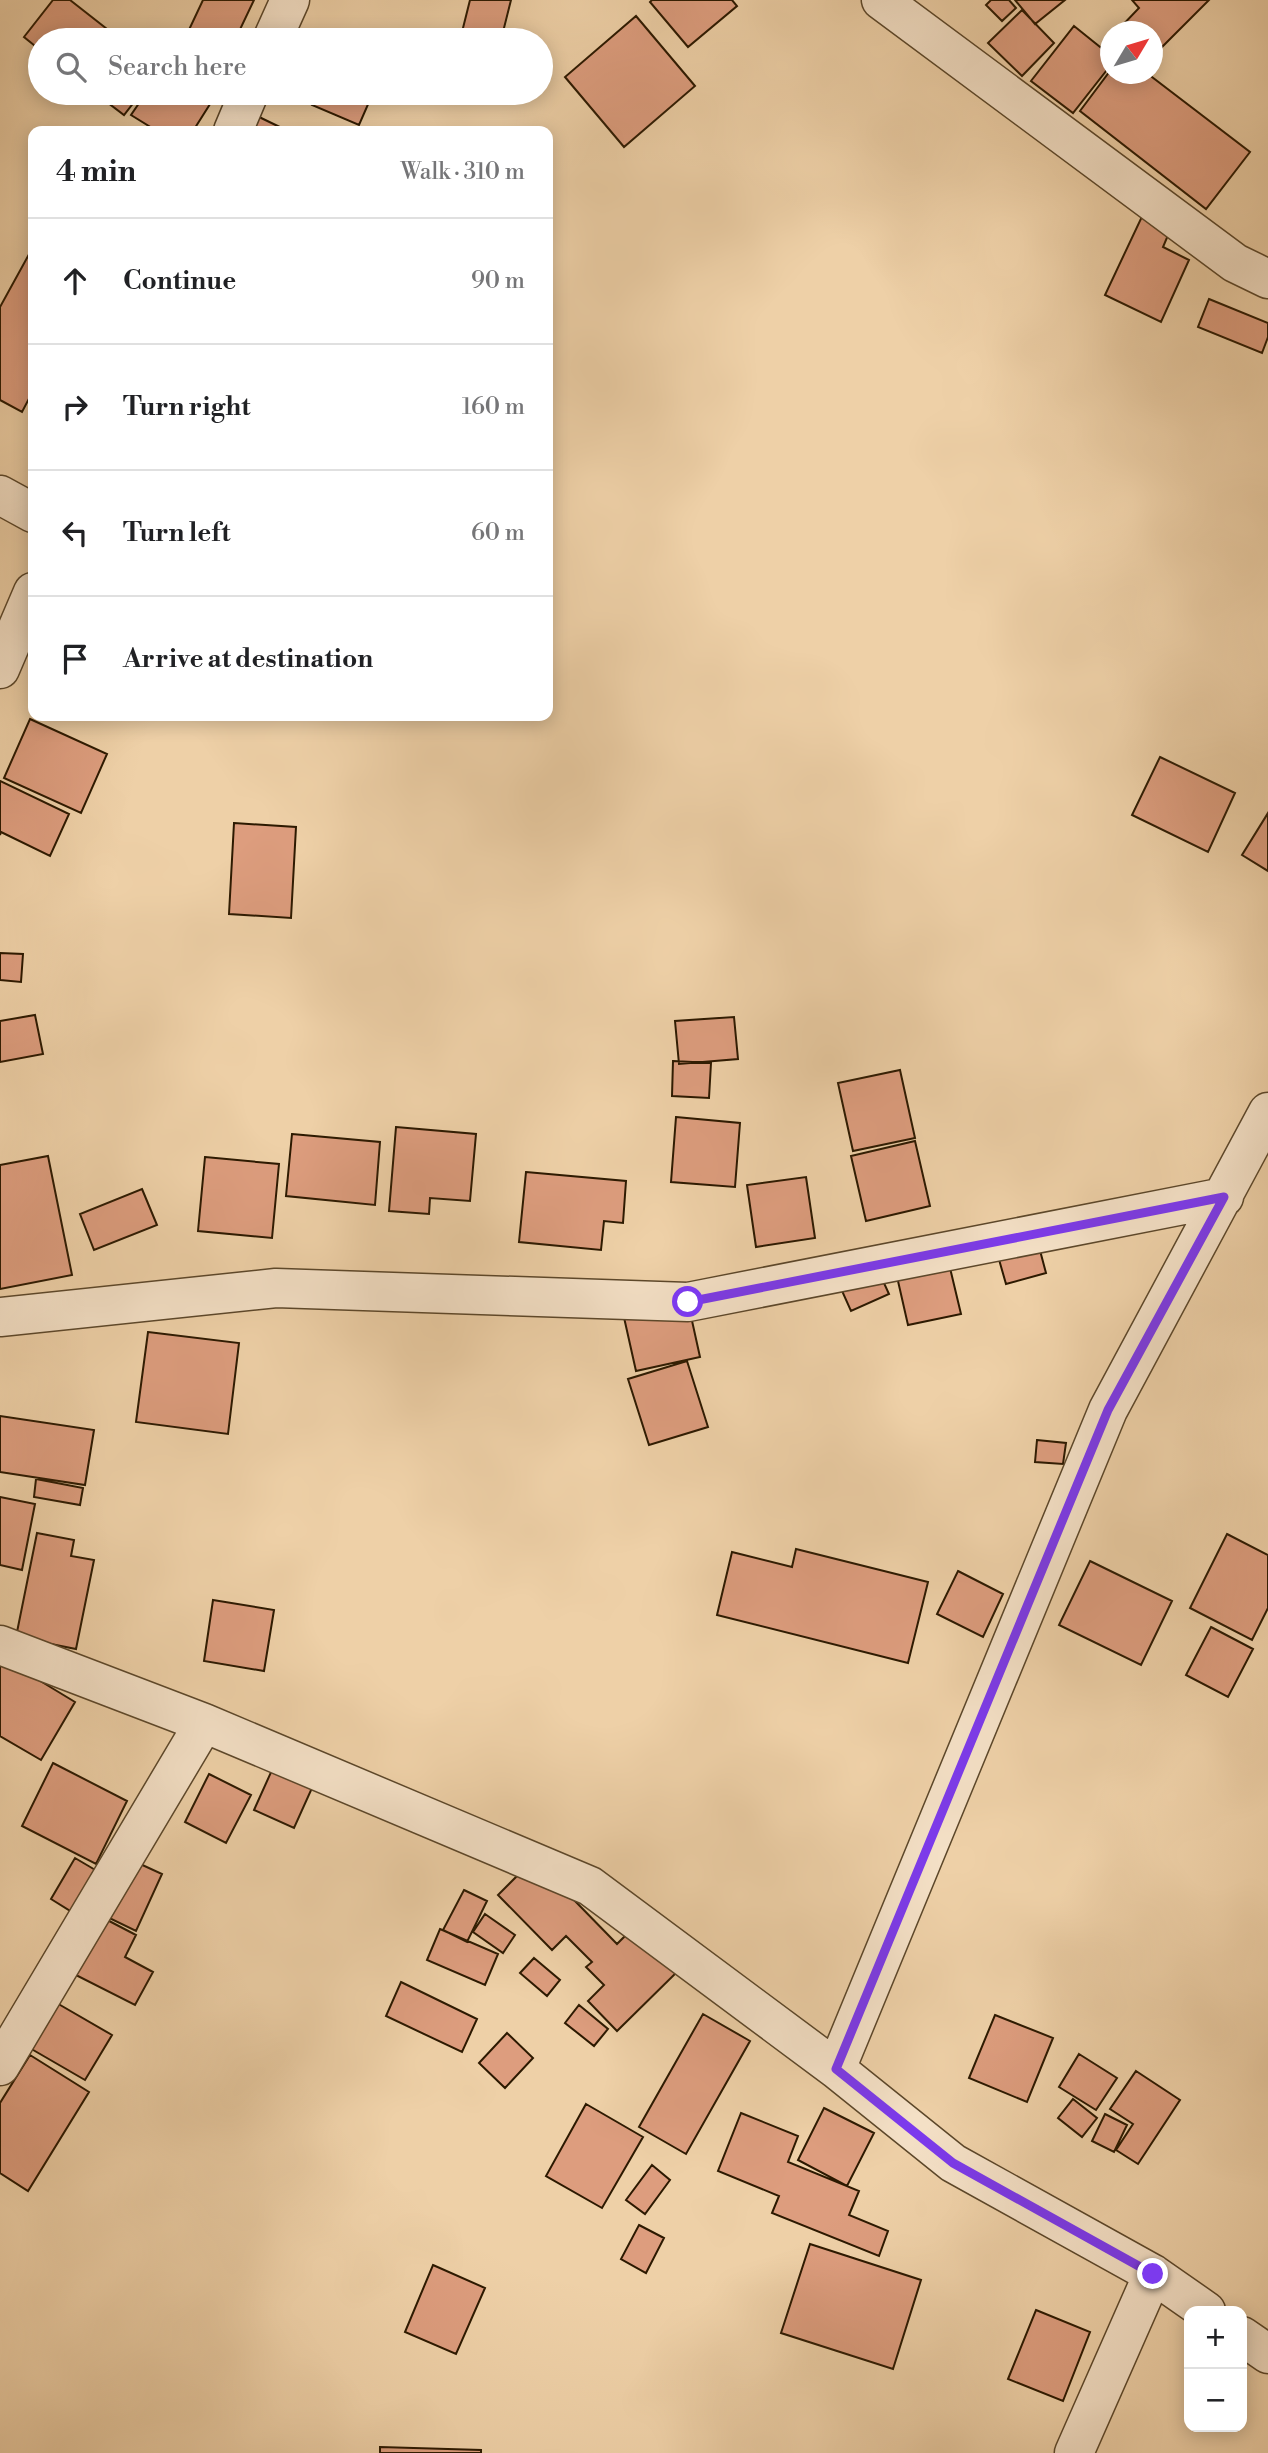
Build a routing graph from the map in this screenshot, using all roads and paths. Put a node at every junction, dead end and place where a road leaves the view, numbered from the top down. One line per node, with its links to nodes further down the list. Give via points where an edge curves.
1 (290, 0): 3 (street)
2 (881, 0): 6 (street, via 1235,263)
3 (277, 28)
4 (245, 105): 5 (street)
5 (235, 126)
6 (1268, 279)
7 (0, 495): 8 (street)
8 (28, 510)
9 (28, 604): 10 (street)
10 (0, 668)
11 (1268, 1112): 12 (street)
12 (1224, 1197): 13 (street, via 688,1302 276,1288); 17 (street, via 1108,1410)
13 (0, 1317)
14 (0, 1645): 15 (street)
15 (204, 1723): 16 (street); 17 (street, via 590,1886)
16 (0, 2066)
17 (836, 2069): 18 (street, via 953,2163)
18 (1153, 2274): 19 (street); 22 (street)
19 (1199, 2306)
20 (1247, 2339): 21 (street)
21 (1268, 2354)
22 (1074, 2453)

